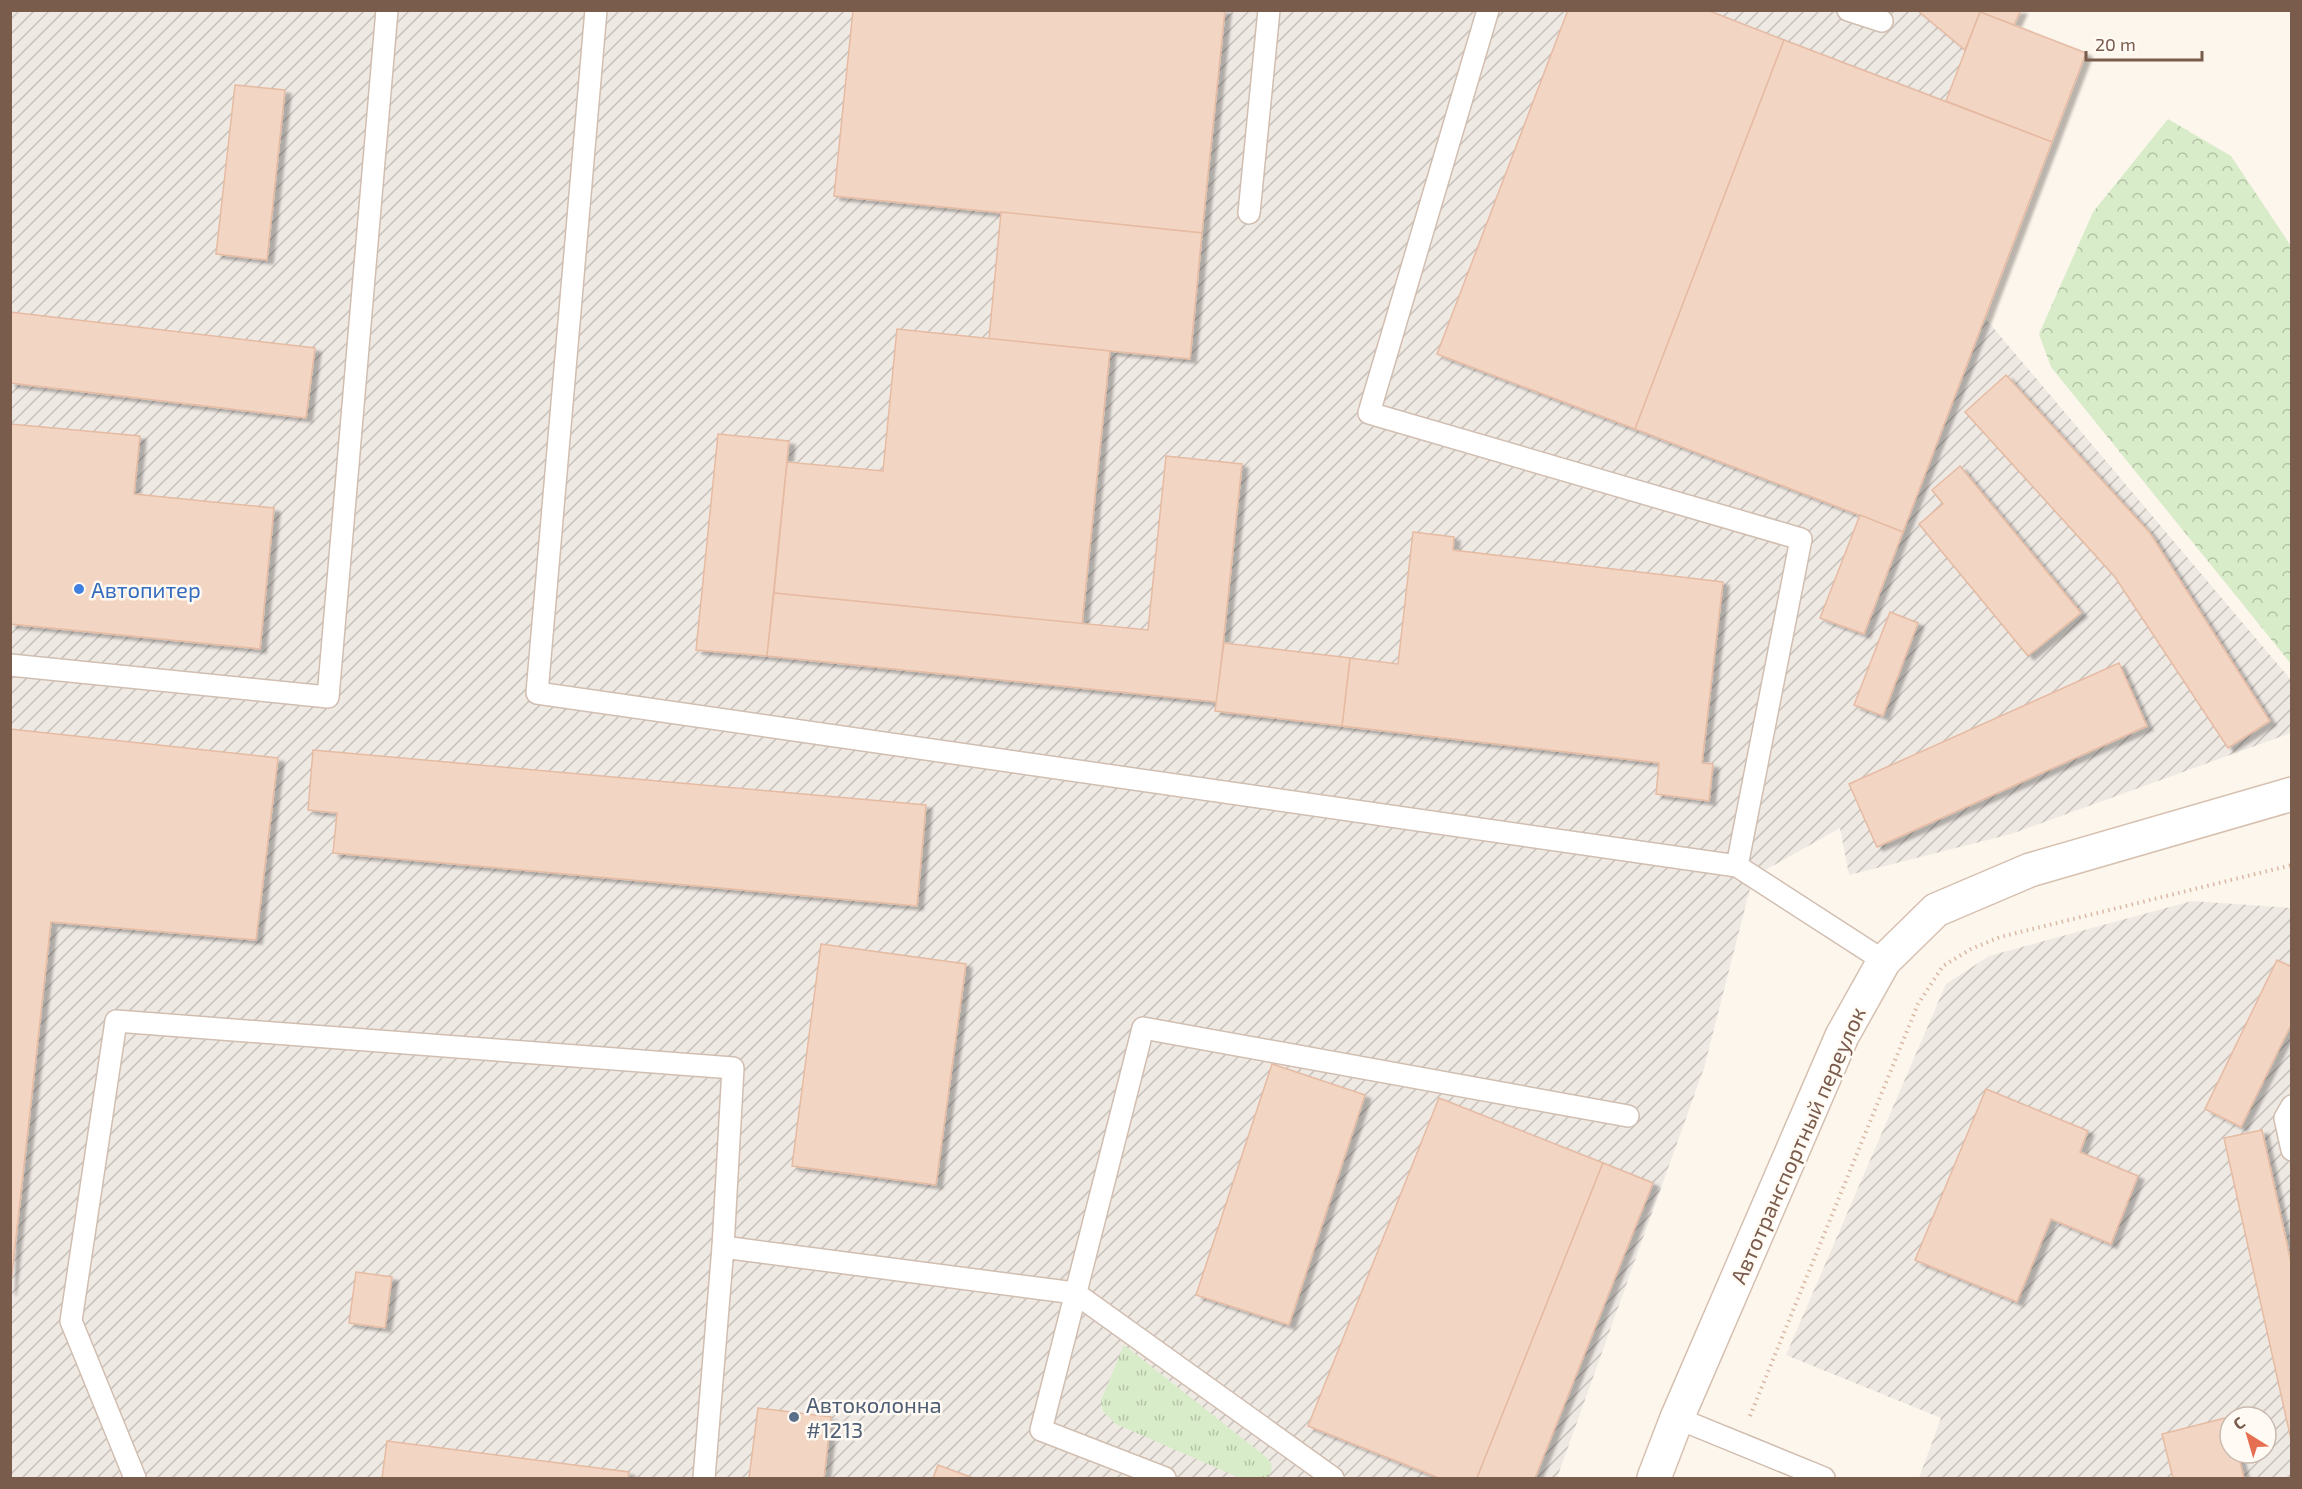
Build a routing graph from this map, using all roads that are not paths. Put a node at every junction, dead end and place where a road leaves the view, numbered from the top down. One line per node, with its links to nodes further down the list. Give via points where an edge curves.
1 (387, 10): 8 (lane, via 328,697)
2 (596, 10): 10 (lane, via 537,693)
3 (1269, 10): 7 (lane)
4 (1488, 10): 10 (lane, via 1369,413 1801,539)
5 (1848, 10): 6 (lane)
6 (1882, 21)
7 (1249, 213)
8 (10, 665)
9 (2292, 794): 11 (main road, Автотранспортный переулок, via 2030,870 1936,910)
10 (1737, 867): 11 (lane)
11 (1884, 961): 17 (main road, Автотранспортный переулок, via 1842,1036)
12 (2292, 1106): 14 (lane, via 2284,1118)
13 (1628, 1116): 16 (lane, via 1143,1028)
14 (2292, 1150)
15 (723, 1246): 16 (lane); 18 (lane, via 733,1068 116,1021 70,1321); 19 (lane)
16 (1075, 1293): 20 (lane, via 1041,1430); 21 (lane)
17 (1677, 1418): 22 (main road, Автотранспортный переулок); 23 (lane)
18 (135, 1479)
19 (704, 1479)
20 (1165, 1479)
21 (1333, 1479)
22 (1654, 1479)
23 (1824, 1479)

